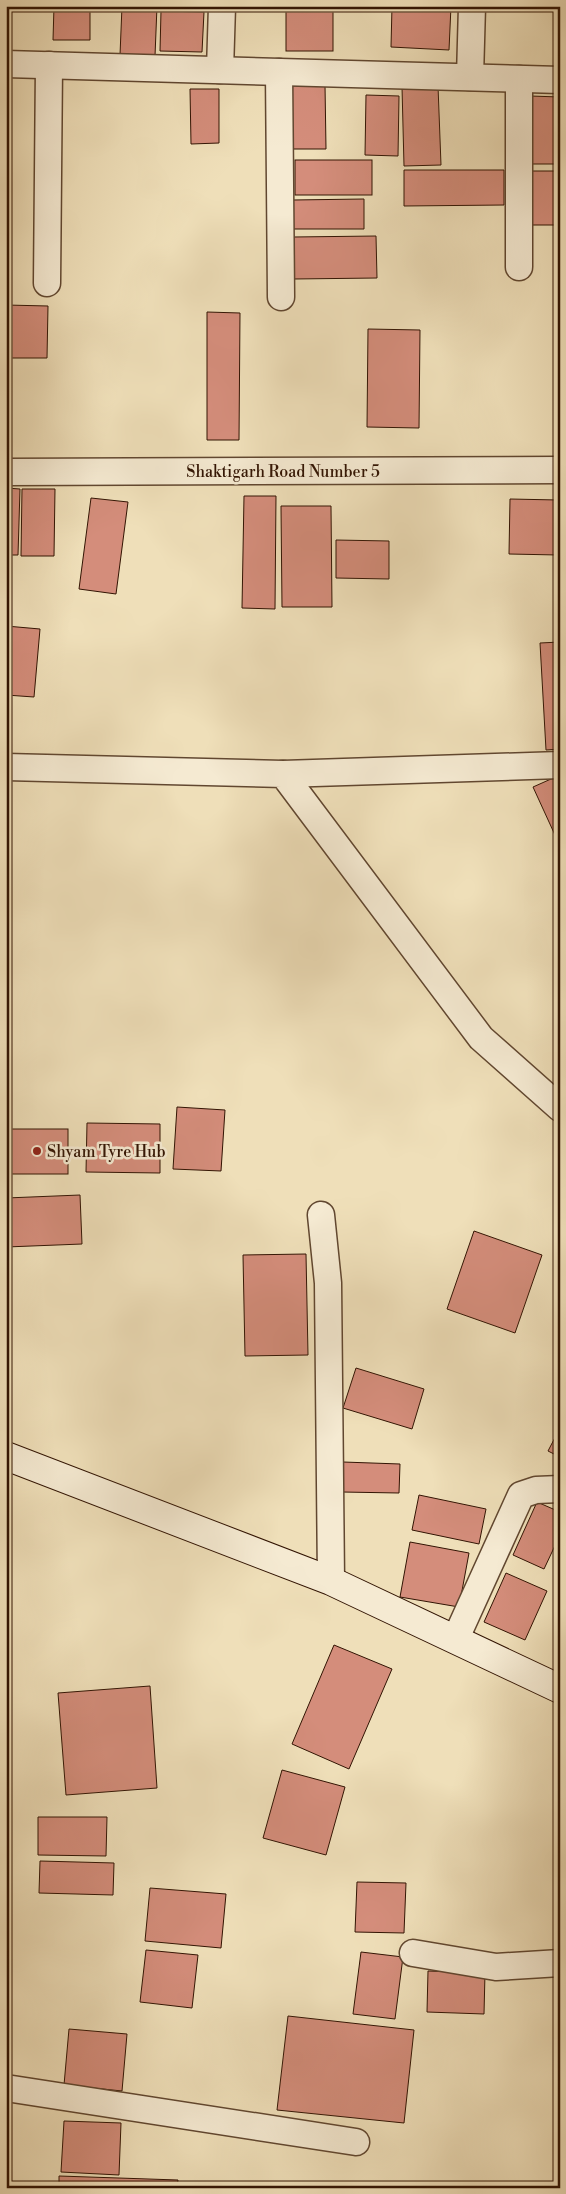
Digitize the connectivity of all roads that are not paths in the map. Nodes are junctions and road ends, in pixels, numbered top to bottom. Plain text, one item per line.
1 (222, 6) edge
2 (472, 6) edge
3 (6, 64) edge
4 (49, 65) junction
5 (220, 70) junction
6 (279, 72) junction
7 (470, 77) junction
8 (520, 79) junction
9 (560, 80) edge
10 (518, 267) dead end
11 (47, 282) dead end
12 (281, 297) dead end
13 (560, 470) edge
14 (6, 472) edge
15 (560, 766) edge
16 (6, 768) edge
17 (283, 774) junction
18 (560, 1108) edge
19 (321, 1214) dead end
20 (6, 1456) edge
21 (560, 1489) edge
22 (331, 1581) junction
23 (456, 1638) junction
24 (560, 1688) edge
25 (413, 1953) dead end
26 (560, 1963) edge
27 (6, 2088) edge
28 (356, 2142) dead end

1 - 5 street
2 - 7 street
3 - 4 street
4 - 5 street
4 - 11 street
5 - 6 street
6 - 7 street
6 - 12 street
7 - 8 street
8 - 9 street
8 - 10 street
13 - 14 street, Shaktigarh Road Number 5
15 - 17 street
16 - 17 street
17 - 18 street
19 - 22 street
20 - 22 street
21 - 23 street
22 - 23 street
23 - 24 street
25 - 26 street
27 - 28 street

